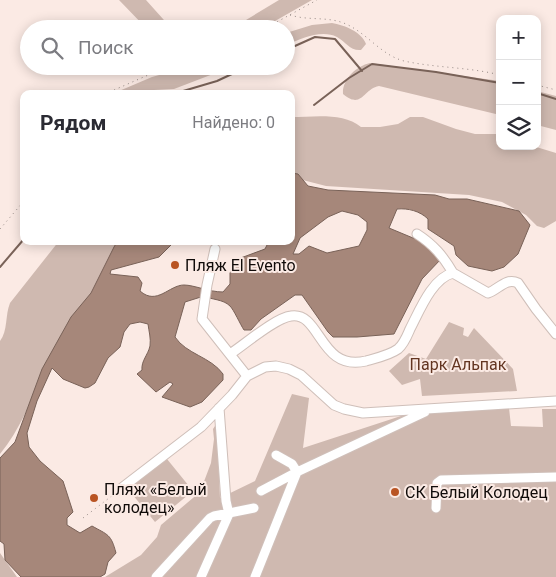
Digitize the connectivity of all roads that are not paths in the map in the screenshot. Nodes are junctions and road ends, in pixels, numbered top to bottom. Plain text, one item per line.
1 (417, 234) dead end
2 (215, 249) dead end
3 (453, 273) junction
4 (556, 334) edge
5 (230, 354) junction
6 (247, 376) junction
7 (556, 401) edge
8 (219, 408) junction
9 (432, 409) junction
10 (276, 455) dead end
11 (297, 472) junction
12 (556, 477) edge
13 (119, 490) road end
14 (261, 491) dead end
15 (254, 508) dead end
16 (436, 508) dead end
17 (229, 514) junction
18 (156, 577) edge
19 (201, 577) edge
20 (255, 577) edge

1 - 3 lane
2 - 5 lane
3 - 4 lane
3 - 5 lane
5 - 6 lane
6 - 8 lane
6 - 9 lane
7 - 9 lane
8 - 13 lane
8 - 17 lane
9 - 11 lane
10 - 11 lane
11 - 14 lane
11 - 20 lane
12 - 16 lane
15 - 17 lane
17 - 18 lane
17 - 19 lane

